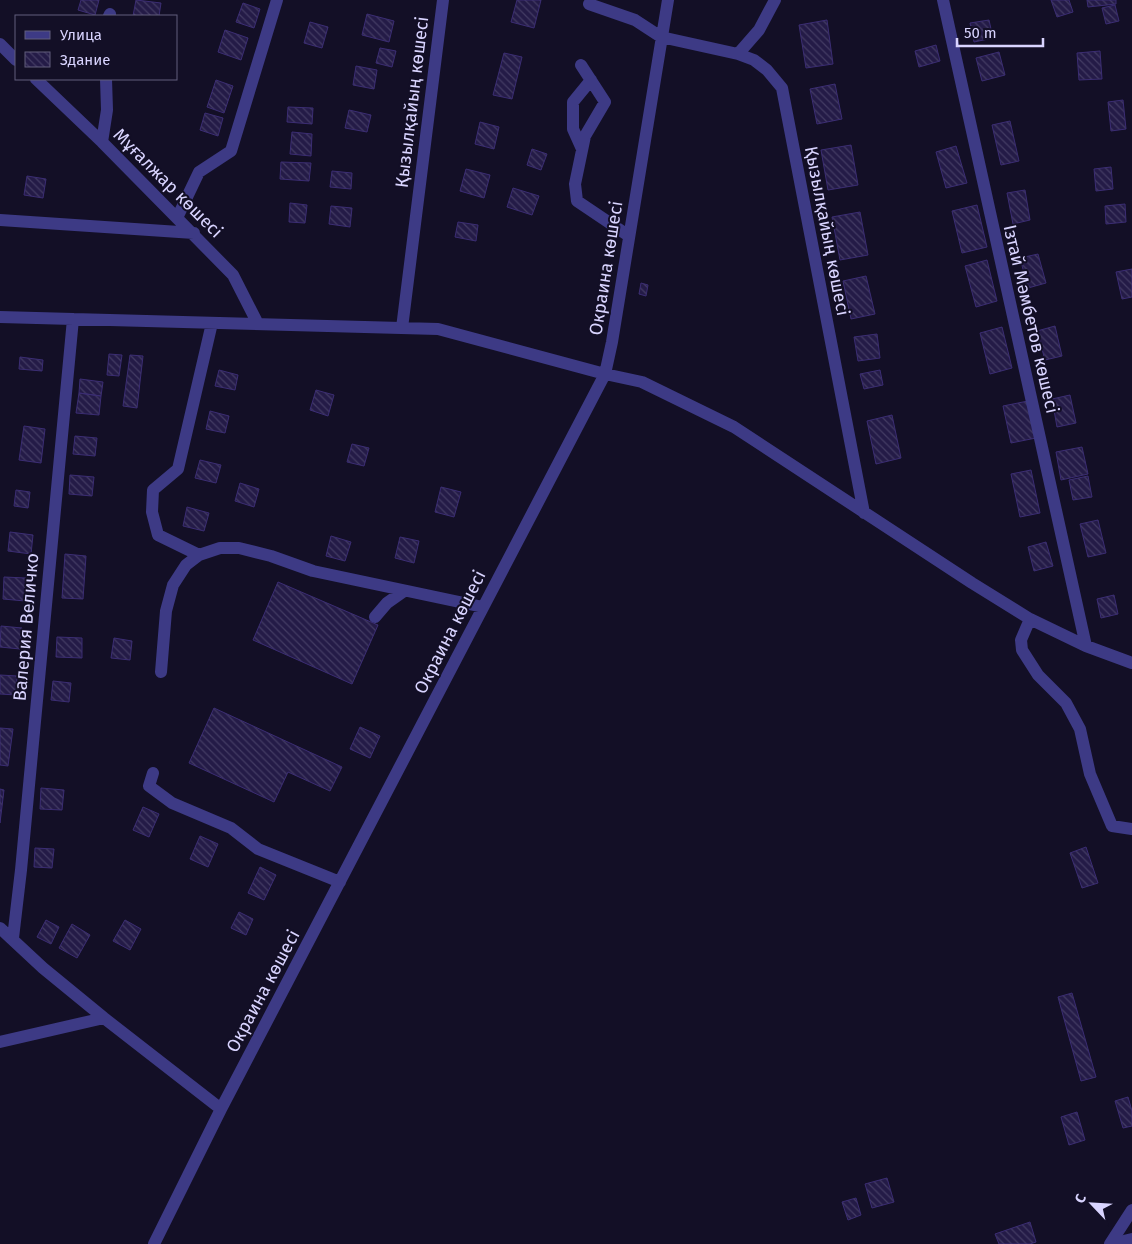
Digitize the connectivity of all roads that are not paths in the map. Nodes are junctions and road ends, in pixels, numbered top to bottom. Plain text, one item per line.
1 (277, 0) edge
2 (443, 0) edge
3 (668, 0) edge
4 (775, 0) edge
5 (943, 0) edge
6 (589, 4) dead end
7 (661, 37) junction
8 (1, 45) edge
9 (738, 54) junction
10 (15, 59) edge
11 (581, 65) dead end
12 (37, 80) edge
13 (106, 80) edge
14 (591, 80) junction
15 (102, 142) junction
16 (582, 149) junction
17 (177, 218) junction
18 (0, 220) edge
19 (194, 233) junction
20 (629, 236) junction
21 (0, 318) edge
22 (73, 319) junction
23 (212, 323) junction
24 (258, 324) junction
25 (402, 328) junction
26 (605, 374) junction
27 (864, 513) junction
28 (199, 555) junction
29 (404, 591) junction
30 (483, 607) junction
31 (374, 616) dead end
32 (1030, 619) junction
33 (1086, 646) junction
34 (1132, 662) edge
35 (161, 672) dead end
36 (153, 772) dead end
37 (1132, 829) edge
38 (340, 882) junction
39 (0, 928) edge
40 (13, 938) junction
41 (104, 1018) junction
42 (0, 1042) edge
43 (222, 1109) junction
44 (1132, 1210) edge
45 (1132, 1239) edge
46 (154, 1244) edge
47 (1111, 1244) edge

1 - 17 street
2 - 25 street, Қызылқайың көшесі
3 - 7 street, Окраина көшесі
4 - 9 street
5 - 33 street, Ізтай Мәмбетов көшесі
6 - 7 street
7 - 9 street, Қызылқайың көшесі
7 - 20 street, Окраина көшесі
8 - 10 street
9 - 27 street, Қызылқайың көшесі
11 - 14 street
12 - 15 street, Мұғалжар көшесі
13 - 15 street
14 - 16 street
14 - 16 street
15 - 17 street, Мұғалжар көшесі
16 - 20 street
17 - 19 street, Мұғалжар көшесі
18 - 19 street
19 - 24 street, Мұғалжар көшесі
20 - 26 street, Окраина көшесі
21 - 22 street
22 - 23 street
22 - 40 street, Валерия Величко
23 - 24 street
23 - 28 street
24 - 25 street
25 - 26 street
26 - 27 street
26 - 30 street, Окраина көшесі
27 - 32 street
28 - 29 street
28 - 35 street
29 - 30 street
29 - 31 street
30 - 38 street, Окраина көшесі
32 - 33 street
32 - 37 street
33 - 34 street
36 - 38 street
38 - 43 street, Окраина көшесі
39 - 40 street
40 - 41 street
41 - 42 street
41 - 43 street
43 - 46 street, Окраина көшесі
44 - 47 street
45 - 47 street

